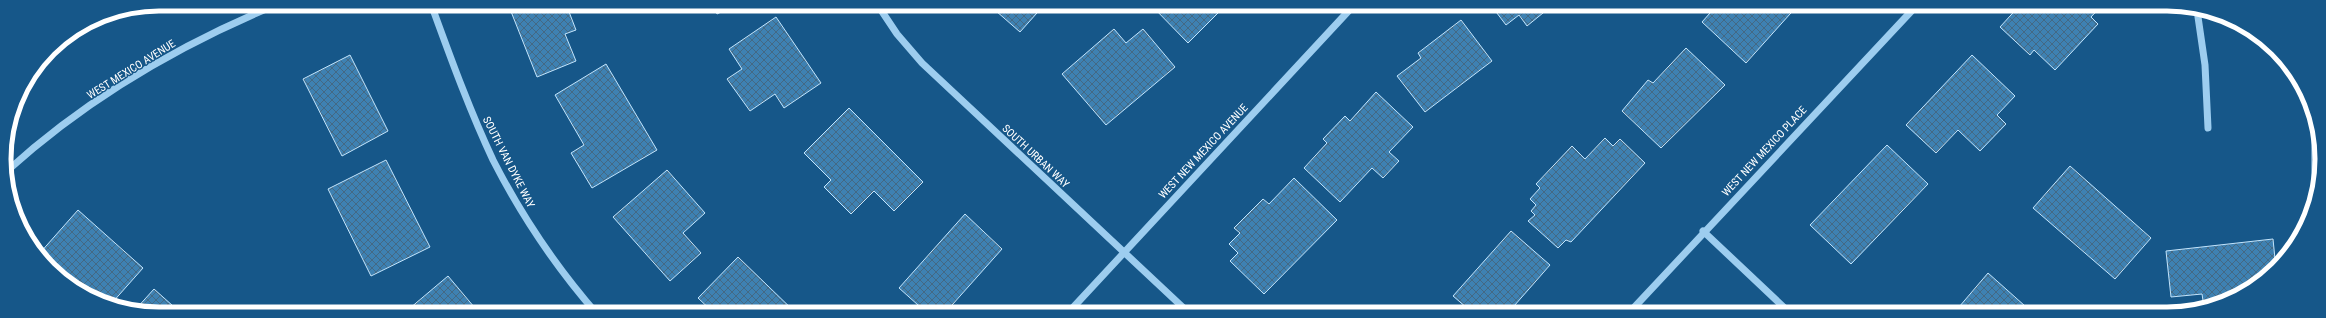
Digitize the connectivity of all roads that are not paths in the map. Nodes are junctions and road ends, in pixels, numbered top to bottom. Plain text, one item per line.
1 (260, 11) edge
2 (434, 11) edge
3 (882, 11) edge
4 (1349, 11) edge
5 (1911, 11) edge
6 (2198, 14) edge
7 (2208, 128) dead end
8 (11, 168) edge
9 (1703, 231) junction
10 (1124, 253) junction
11 (591, 307) edge
12 (1074, 307) edge
13 (1182, 307) edge
14 (1634, 307) edge
15 (1784, 307) edge

1 - 8 street, WEST MEXICO AVENUE
2 - 11 street, SOUTH VAN DYKE WAY
3 - 10 street, SOUTH URBAN WAY
4 - 10 street, WEST NEW MEXICO AVENUE
5 - 9 street, WEST NEW MEXICO PLACE
6 - 7 street
9 - 14 street, WEST NEW MEXICO PLACE
9 - 15 street
10 - 12 street, WEST NEW MEXICO AVENUE
10 - 13 street, SOUTH URBAN WAY

